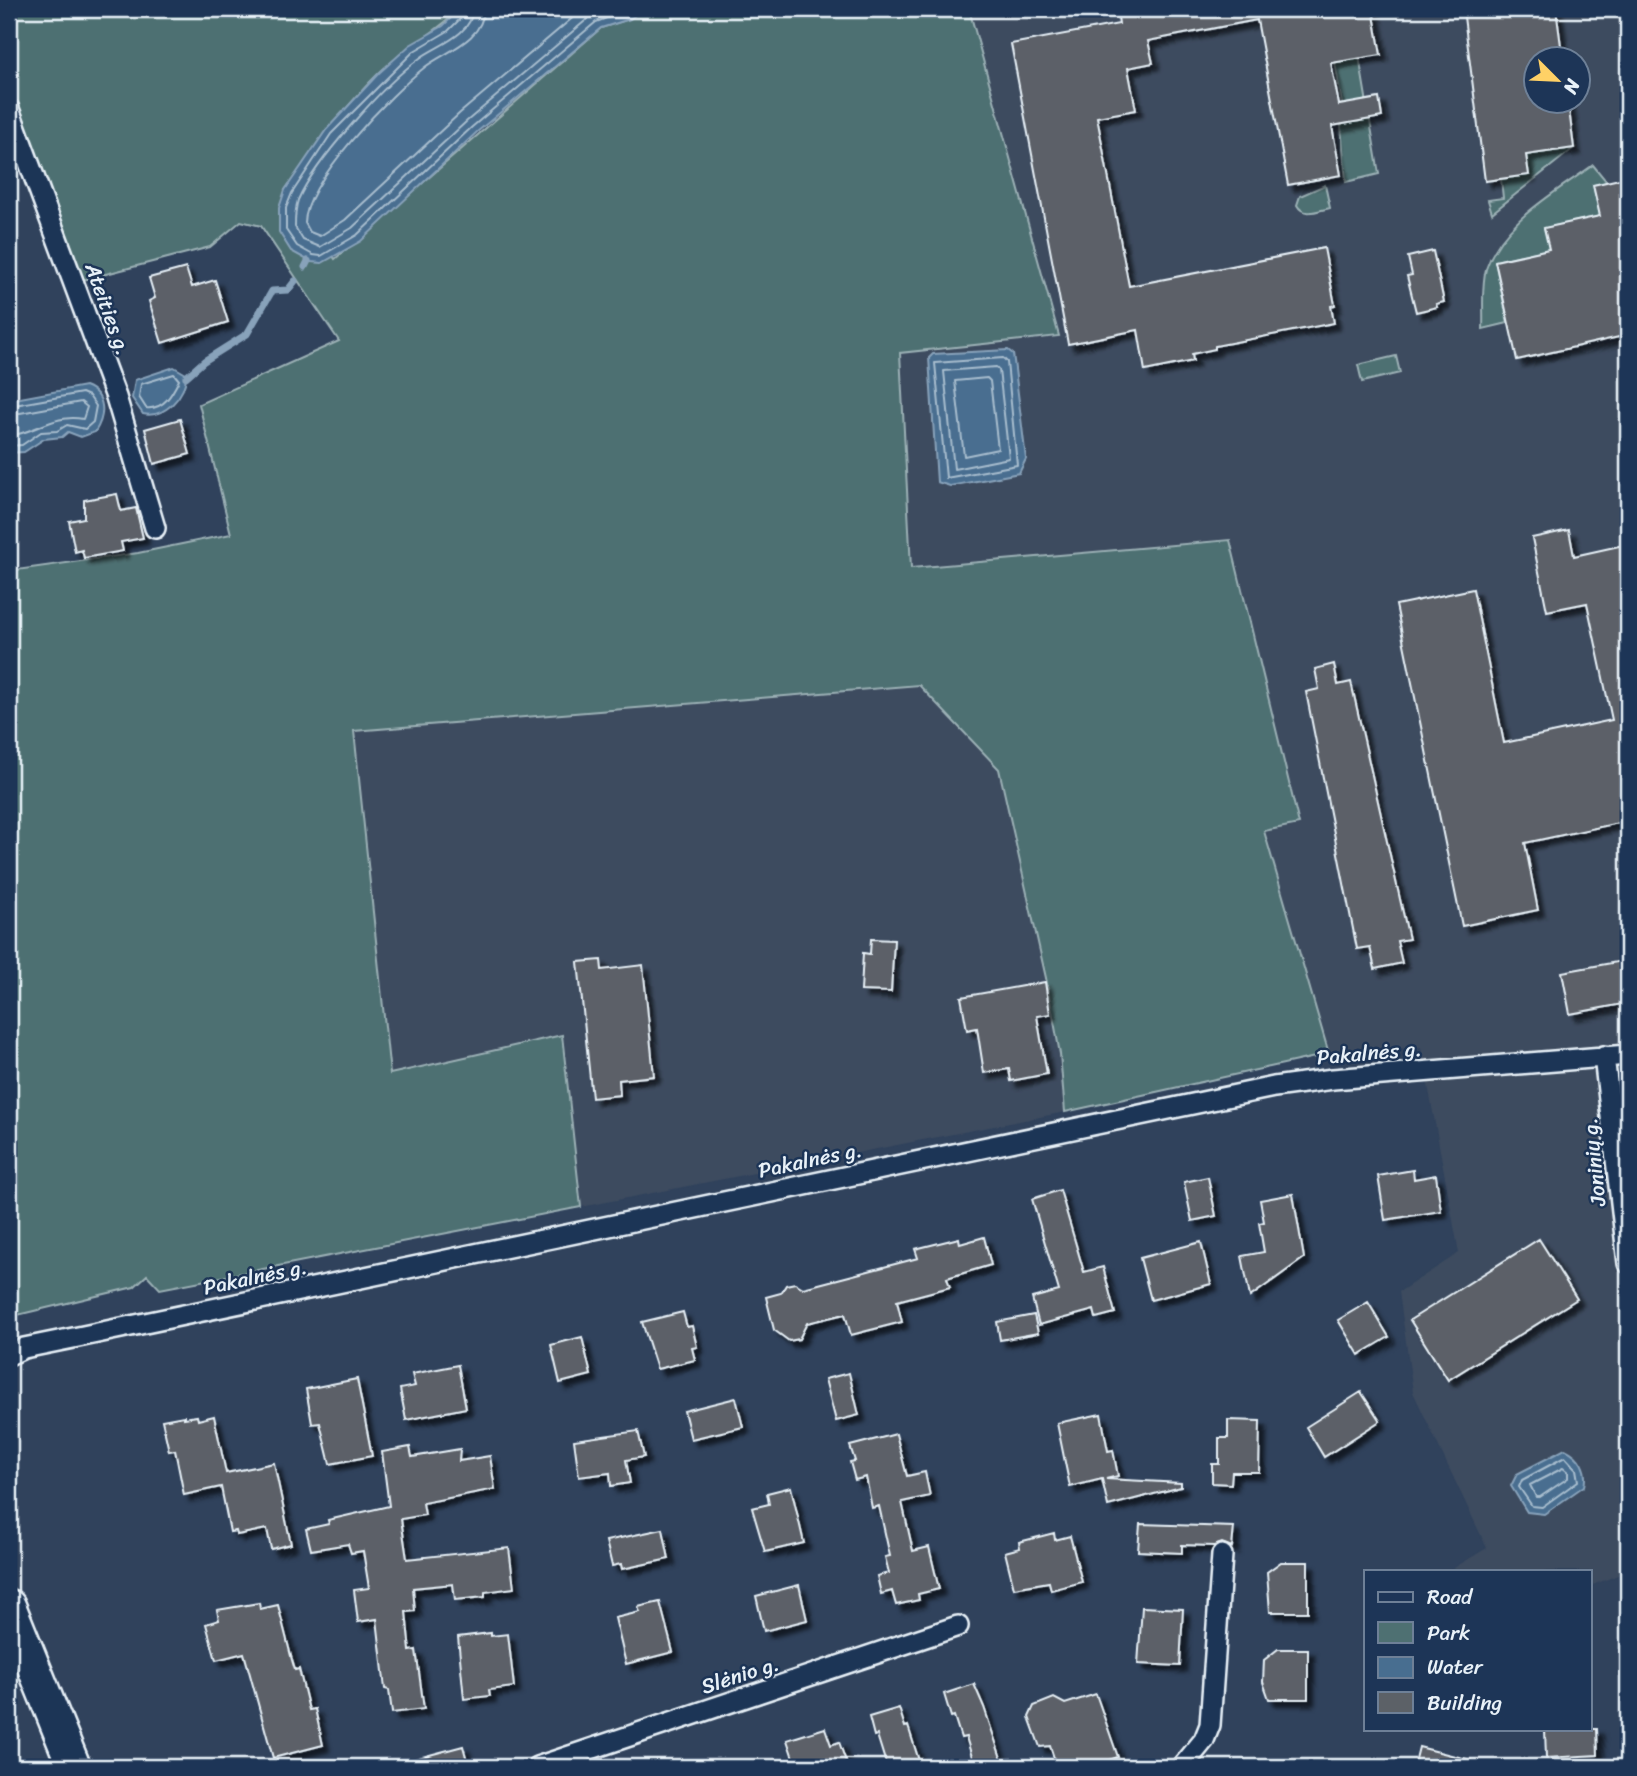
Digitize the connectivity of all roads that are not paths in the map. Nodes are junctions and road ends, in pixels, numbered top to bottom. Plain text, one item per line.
1 (9, 109) edge
2 (155, 528) dead end
3 (1628, 1055) edge
4 (1604, 1056) junction
5 (1628, 1263) edge
6 (14, 1350) edge
7 (1222, 1555) dead end
8 (9, 1606) edge
9 (958, 1626) dead end
10 (74, 1767) edge
11 (537, 1767) edge
12 (1182, 1767) edge

1 - 2 street, Ateities g.
3 - 4 street, Pakalnės g.
4 - 5 street, Joninių g.
4 - 6 street, Pakalnės g.
7 - 12 street
8 - 10 main road
9 - 11 street, Slėnio g.

